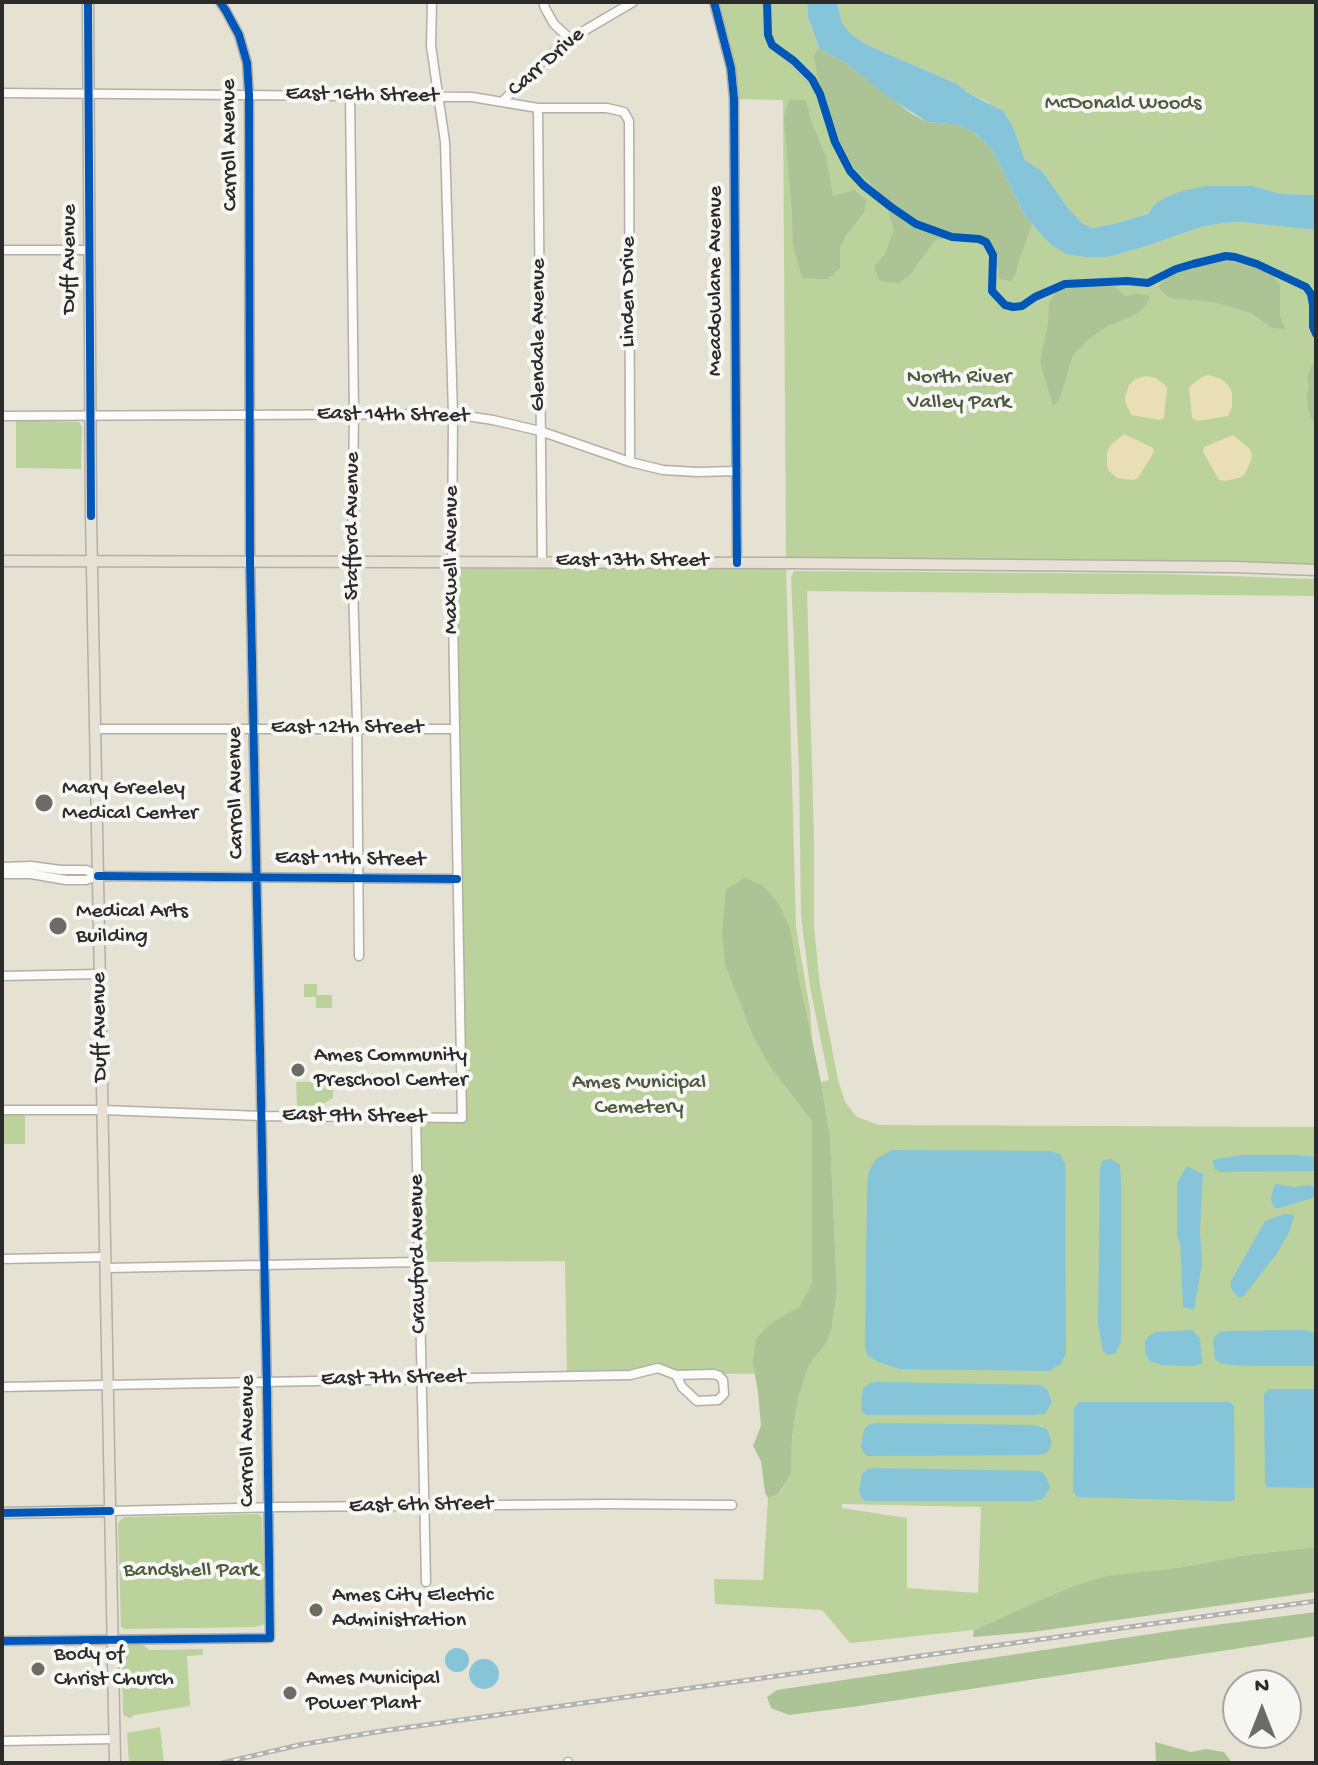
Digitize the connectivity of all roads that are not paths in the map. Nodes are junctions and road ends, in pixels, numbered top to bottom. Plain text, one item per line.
1 (88, 2) edge
2 (220, 2) edge
3 (432, 2) edge
4 (543, 2) edge
5 (633, 2) edge
6 (714, 2) edge
7 (570, 39) junction
8 (2, 93) edge
9 (89, 93) junction
10 (249, 95) junction
11 (350, 96) junction
12 (438, 97) junction
13 (503, 101) junction
14 (538, 108) junction
15 (629, 121) joint
16 (2, 250) edge
17 (89, 250) junction
18 (354, 414) junction
19 (453, 414) junction
20 (90, 415) junction
21 (250, 415) junction
22 (2, 416) edge
23 (540, 431) junction
24 (630, 462) junction
25 (737, 471) junction
26 (92, 560) junction
27 (2, 561) edge
28 (250, 561) junction
29 (352, 561) junction
30 (452, 561) junction
31 (542, 562) junction
32 (737, 563) junction
33 (1316, 570) edge
34 (95, 729) junction
35 (254, 729) junction
36 (357, 729) junction
37 (455, 729) junction
38 (2, 867) edge
39 (2, 874) edge
40 (98, 876) junction
41 (257, 877) junction
42 (358, 878) junction
43 (457, 879) junction
44 (359, 956) dead end
45 (100, 974) junction
46 (2, 976) edge
47 (2, 1110) edge
48 (102, 1110) junction
49 (261, 1116) junction
50 (416, 1118) junction
51 (462, 1118) joint
52 (2, 1259) edge
53 (105, 1262) junction
54 (419, 1262) junction
55 (265, 1265) junction
56 (676, 1375) junction
57 (422, 1379) junction
58 (267, 1382) junction
59 (108, 1385) junction
60 (2, 1387) edge
61 (732, 1505) dead end
62 (424, 1506) junction
63 (267, 1507) junction
64 (110, 1511) junction
65 (2, 1513) edge
66 (426, 1582) dead end
67 (112, 1639) junction
68 (2, 1641) edge
69 (114, 1739) junction
70 (2, 1741) edge
71 (115, 1763) edge

1 - 9 main road, Duff Avenue
2 - 10 street, Carroll Avenue
3 - 12 street, Maxwell Avenue
4 - 7 street
5 - 7 street, Carr Drive
6 - 25 street, Meadowlane Avenue
7 - 13 street, Carr Drive
8 - 9 street, East 16th Street
9 - 10 street, East 16th Street
9 - 17 main road, Duff Avenue
10 - 11 street, East 16th Street
10 - 21 street, Carroll Avenue
11 - 12 street, East 16th Street
11 - 18 street, Stafford Avenue
12 - 13 street, East 16th Street
12 - 19 street, Maxwell Avenue
13 - 14 street, East 16th Street
14 - 15 street, East 16th Street
14 - 23 street, Glendale Avenue
15 - 24 street, Linden Drive
16 - 17 street
17 - 20 main road, Duff Avenue
18 - 19 street, East 14th Street
18 - 21 street, East 14th Street
18 - 29 street, Stafford Avenue
19 - 23 street, East 14th Street
19 - 30 street, Maxwell Avenue
20 - 21 street, East 14th Street
20 - 22 street, East 14th Street
20 - 26 main road, Duff Avenue
21 - 28 street, Carroll Avenue
23 - 24 street, East 14th Street
23 - 31 street, Glendale Avenue
24 - 25 street, East 14th Street
25 - 32 street, Meadowlane Avenue
26 - 27 main road, East 13th Street
26 - 28 main road, East 13th Street
26 - 34 main road, Duff Avenue
28 - 29 main road, East 13th Street
28 - 35 street, Carroll Avenue
29 - 30 main road, East 13th Street
29 - 36 street, Stafford Avenue
30 - 31 main road, East 13th Street
30 - 37 street, Maxwell Avenue
31 - 32 main road, East 13th Street
32 - 33 main road, East 13th Street
34 - 35 street, East 12th Street
34 - 40 main road, Duff Avenue
35 - 36 street, East 12th Street
35 - 41 street, Carroll Avenue
36 - 37 street, East 12th Street
36 - 42 street, Stafford Avenue
37 - 43 street, Maxwell Avenue
38 - 40 street
39 - 40 street
40 - 41 street, East 11th Street
40 - 45 main road, Duff Avenue
41 - 42 street, East 11th Street
41 - 49 street, Carroll Avenue
42 - 43 street, East 11th Street
42 - 44 street, Stafford Avenue
43 - 51 street, Maxwell Avenue
45 - 46 street
45 - 48 main road, Duff Avenue
47 - 48 street, East 9th Street
48 - 49 street, East 9th Street
48 - 53 main road, Duff Avenue
49 - 50 street, East 9th Street
49 - 55 street, Carroll Avenue
50 - 51 street, East 9th Street
50 - 54 street, Crawford Avenue
52 - 53 street
53 - 55 street
53 - 59 main road, Duff Avenue
54 - 55 street
54 - 57 street, Crawford Avenue
55 - 58 street, Carroll Avenue
56 - 56 street, East 7th Street
56 - 57 street, East 7th Street
57 - 58 street, East 7th Street
57 - 62 street, Crawford Avenue
58 - 59 street, East 7th Street
58 - 63 street, Carroll Avenue
59 - 60 street, East 7th Street
59 - 64 main road, Duff Avenue
61 - 62 street, East 6th Street
62 - 63 street, East 6th Street
62 - 66 street, Crawford Avenue
63 - 64 street, East 6th Street
63 - 67 street, Carroll Avenue
64 - 65 main road
64 - 67 main road, Duff Avenue
67 - 68 street
67 - 69 main road, Duff Avenue
69 - 70 street
69 - 71 main road, Duff Avenue

